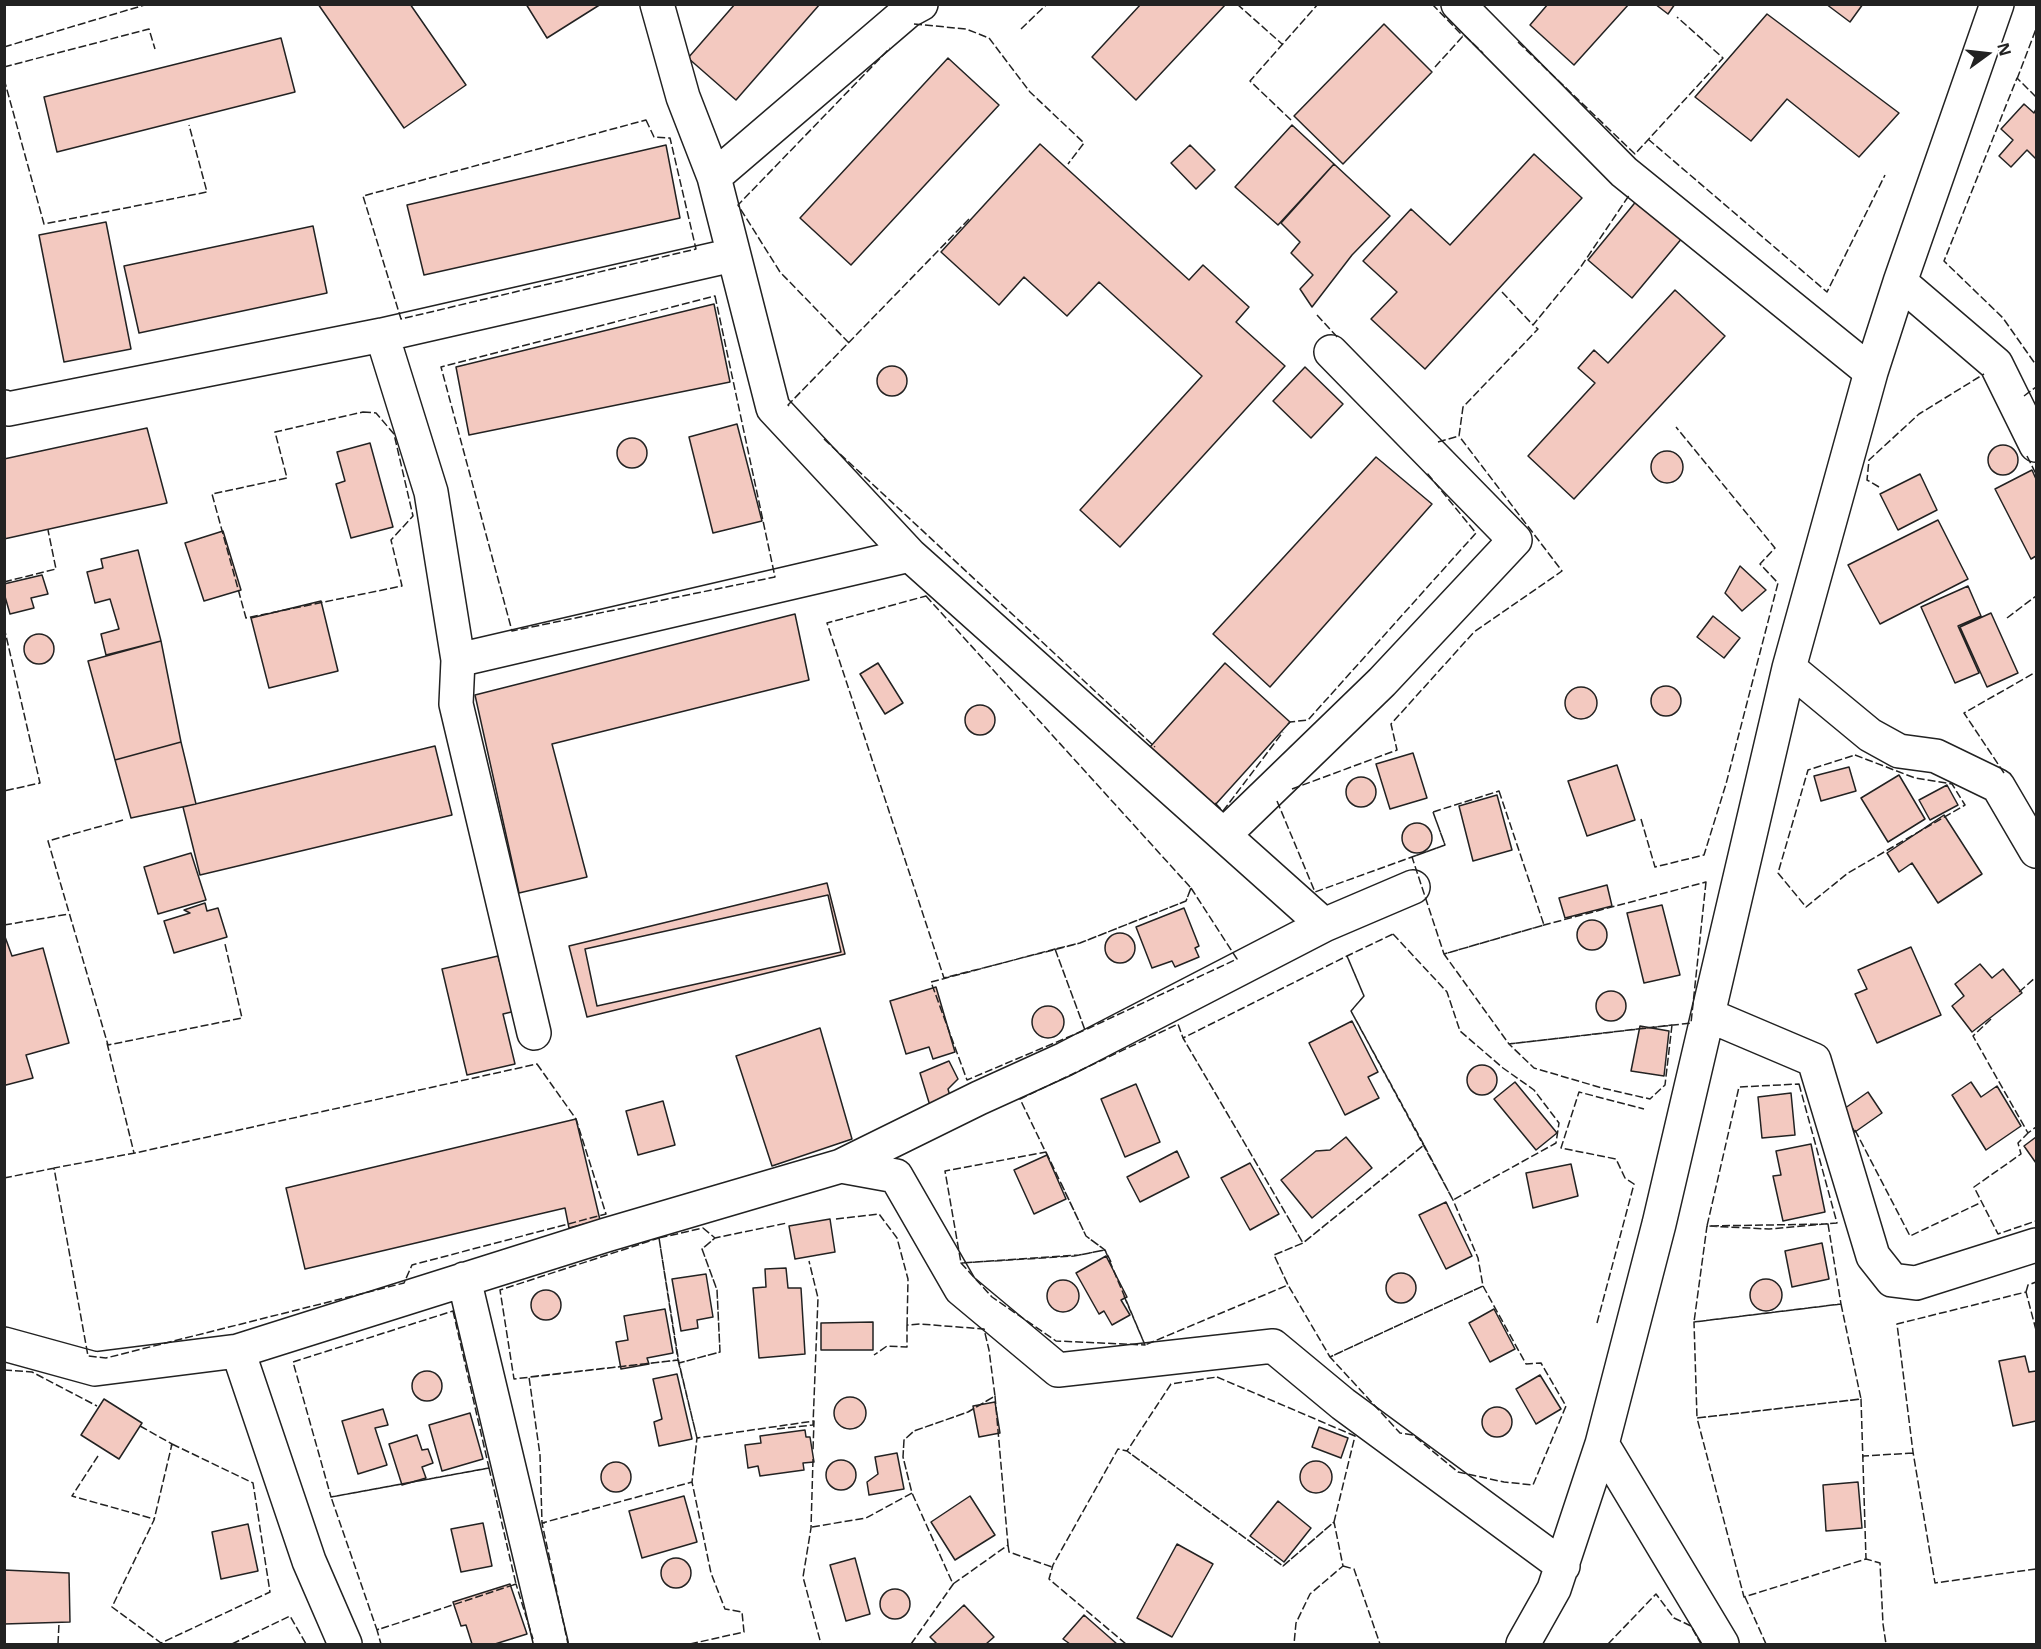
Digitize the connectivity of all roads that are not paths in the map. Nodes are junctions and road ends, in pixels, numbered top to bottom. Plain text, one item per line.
1 (657, 4) edge
2 (921, 4) edge
3 (1458, 4) edge
4 (1997, 4) edge
5 (714, 177) junction
6 (733, 255) junction
7 (1900, 282) junction
8 (382, 335) junction
9 (1331, 352) dead end
10 (1871, 372) junction
11 (4, 407) edge
12 (2037, 445) edge
13 (910, 555) junction
14 (458, 660) junction
15 (1789, 668) junction
16 (1224, 835) junction
17 (2037, 851) edge
18 (1413, 887) dead end
19 (1324, 925) junction
20 (1708, 1015) junction
21 (534, 1033) dead end
22 (841, 1166) junction
23 (2037, 1245) edge
24 (464, 1279) junction
25 (4, 1344) edge
26 (238, 1351) junction
27 (1602, 1444) junction
28 (1563, 1566) junction
29 (345, 1644) edge
30 (551, 1644) edge
31 (1522, 1644) edge
32 (1722, 1644) edge

1 - 5 street
2 - 5 street
3 - 10 street
4 - 7 street
5 - 6 street
6 - 8 street
6 - 13 street
7 - 10 street
7 - 12 street
8 - 11 street
8 - 14 street
9 - 16 street
10 - 15 street
13 - 14 street
13 - 16 street
14 - 21 street
15 - 17 street
15 - 20 street
16 - 19 street
18 - 19 street
19 - 22 street
20 - 23 street
20 - 27 street
22 - 24 street
22 - 28 street
24 - 26 street
24 - 30 street
25 - 26 street
26 - 29 street
27 - 28 street
27 - 32 street
28 - 31 street

